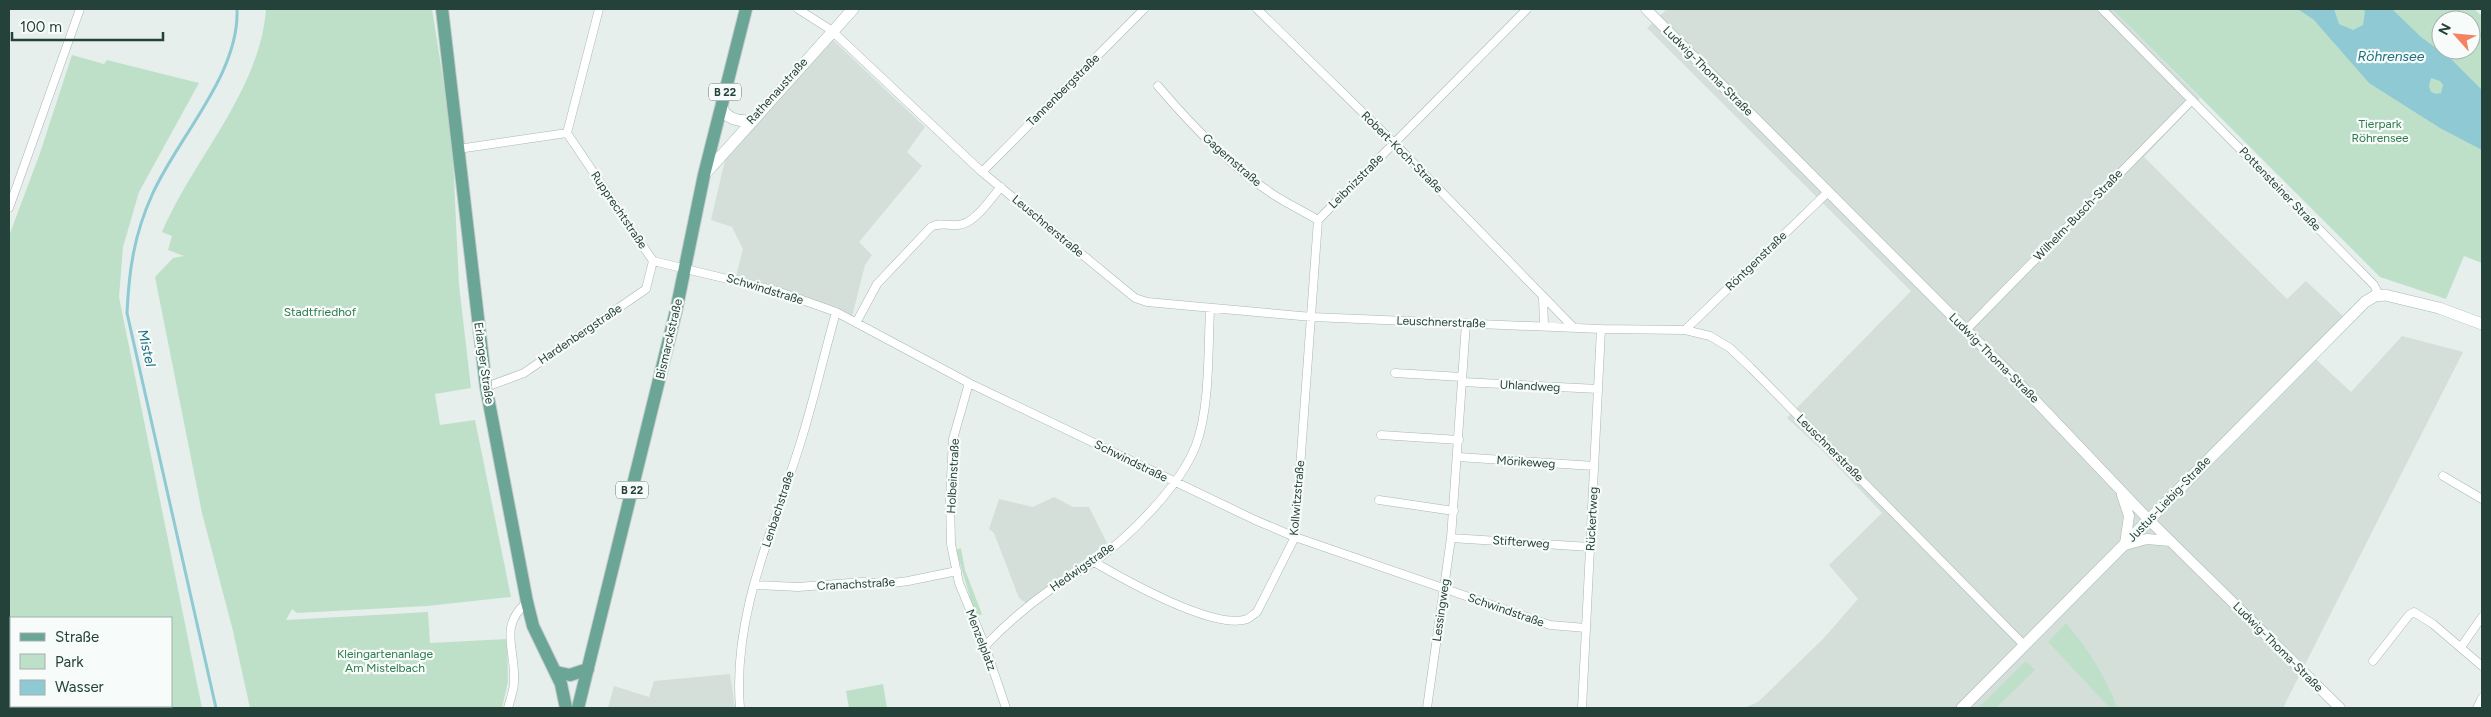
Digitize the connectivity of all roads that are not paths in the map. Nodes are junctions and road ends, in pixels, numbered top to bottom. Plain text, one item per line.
1 (80, 9) edge
2 (442, 9) edge
3 (598, 9) edge
4 (746, 9) edge
5 (798, 9) edge
6 (853, 9) edge
7 (1144, 9) edge
8 (1257, 9) edge
9 (1526, 9) edge
10 (1646, 9) edge
11 (2102, 9) edge
12 (831, 30) junction
13 (1158, 86) dead end
14 (2192, 100) junction
15 (721, 106) junction
16 (750, 121) junction
17 (567, 133) junction
18 (1394, 143) junction
19 (458, 148) junction
20 (982, 172) junction
21 (704, 175) junction
22 (1001, 187) junction
23 (1828, 192) junction
24 (9, 208) edge
25 (1318, 220) junction
26 (653, 260) junction
27 (685, 267) junction
28 (2380, 295) junction
29 (1543, 298) junction
30 (1210, 309) junction
31 (836, 312) junction
32 (1312, 317) junction
33 (856, 323) junction
34 (1466, 323) junction
35 (2482, 324) edge
36 (1544, 326) junction
37 (1573, 327) junction
38 (1601, 329) junction
39 (1685, 330) junction
40 (1966, 330) junction
41 (1395, 373) dead end
42 (1462, 380) junction
43 (969, 383) junction
44 (486, 388) junction
45 (1598, 389) junction
46 (1381, 435) dead end
47 (1459, 440) junction
48 (1458, 457) junction
49 (1594, 466) junction
50 (2443, 476) dead end
51 (1175, 482) junction
52 (2118, 488) junction
53 (2482, 499) edge
54 (1379, 500) dead end
55 (1454, 511) junction
56 (2148, 519) junction
57 (1295, 537) junction
58 (1451, 538) junction
59 (2170, 541) junction
60 (2125, 545) junction
61 (1590, 547) junction
62 (1094, 562) junction
63 (957, 571) junction
64 (754, 585) junction
65 (1444, 589) junction
66 (527, 602) junction
67 (2482, 617) edge
68 (1586, 628) junction
69 (984, 646) junction
70 (2025, 646) junction
71 (2461, 647) junction
72 (2373, 661) dead end
73 (2482, 666) edge
74 (588, 669) junction
75 (556, 672) junction
76 (2482, 698) edge
77 (508, 708) edge
78 (566, 708) edge
79 (578, 708) edge
80 (740, 708) edge
81 (1006, 708) edge
82 (1427, 708) edge
83 (1582, 708) edge
84 (1962, 708) edge
85 (2340, 708) edge
86 (2478, 708) edge

1 - 24 street
2 - 19 main road, Erlanger Straße
3 - 17 street
4 - 15 main road, Bismarckstraße / B 22
5 - 12 street, Leuschnerstraße
6 - 12 main road, Rathenaustraße
7 - 20 street, Tannenbergstraße
8 - 18 street, Robert-Koch-Straße
9 - 18 street, Leibnizstraße
10 - 23 street, Ludwig-Thoma-Straße
11 - 14 street, Pottensteiner Straße
12 - 16 main road, Rathenaustraße
12 - 20 street, Leuschnerstraße
13 - 25 street, Gagernstraße
14 - 28 street, Pottensteiner Straße
14 - 40 street, Wilhelm-Busch-Straße
15 - 16 main road
15 - 21 main road, Bismarckstraße / B 22
16 - 21 main road, Rathenaustraße
17 - 19 street
17 - 26 street, Rupprechtstraße
18 - 25 street, Leibnizstraße
18 - 29 street, Robert-Koch-Straße
19 - 44 main road, Erlanger Straße
20 - 22 street, Leuschnerstraße
21 - 27 main road, Bismarckstraße / B 22
22 - 30 street, Leuschnerstraße
22 - 33 street
23 - 39 street, Röntgenstraße
23 - 40 street, Ludwig-Thoma-Straße
25 - 32 street, Leibnizstraße
26 - 27 street, Rupprechtstraße
26 - 44 street, Hardenbergstraße
27 - 31 street, Schwindstraße
27 - 74 main road, Bismarckstraße / B 22
28 - 35 main road
28 - 56 main road, Justus-Liebig-Straße
29 - 36 street
29 - 37 street, Robert-Koch-Straße
30 - 32 street, Leuschnerstraße
30 - 51 street, Hedwigstraße
31 - 33 street, Schwindstraße
31 - 64 street, Lenbachstraße
32 - 34 street, Leuschnerstraße
32 - 57 street, Kollwitzstraße
33 - 43 street, Schwindstraße
34 - 36 street, Leuschnerstraße
34 - 42 street, Lessingweg
36 - 37 street, Leuschnerstraße
37 - 38 street, Leuschnerstraße
38 - 39 street, Leuschnerstraße
38 - 45 street, Rückertweg
39 - 70 street, Leuschnerstraße
40 - 52 street, Ludwig-Thoma-Straße
41 - 42 street
42 - 45 street, Uhlandweg
42 - 47 street, Lessingweg
43 - 51 street, Schwindstraße
43 - 63 street, Holbeinstraße
44 - 66 main road, Erlanger Straße
45 - 49 street, Rückertweg
46 - 47 street
47 - 48 street, Lessingweg
48 - 49 street, Mörikeweg
48 - 55 street, Lessingweg
49 - 61 street, Rückertweg
50 - 53 street
51 - 57 street, Schwindstraße
51 - 62 street, Hedwigstraße
52 - 56 street, Ludwig-Thoma-Straße
52 - 60 street
54 - 55 street
55 - 58 street, Lessingweg
56 - 59 street, Ludwig-Thoma-Straße
56 - 60 main road, Justus-Liebig-Straße
57 - 62 street, Kollwitzstraße
57 - 65 street, Schwindstraße
58 - 61 street, Stifterweg
58 - 65 street, Lessingweg
59 - 60 street
59 - 85 street, Ludwig-Thoma-Straße
60 - 70 main road, Justus-Liebig-Straße
61 - 68 street, Rückertweg
62 - 69 street, Hedwigstraße
63 - 64 street, Cranachstraße
63 - 69 street, Menzelplatz
64 - 80 street, Lenbachstraße
65 - 68 street, Schwindstraße
65 - 82 street, Lessingweg
66 - 75 main road, Erlanger Straße
66 - 77 street
67 - 71 street
68 - 83 street, Rückertweg
69 - 81 street, Menzelplatz
70 - 84 main road, Justus-Liebig-Straße
71 - 72 street
71 - 73 street
74 - 75 main road
74 - 79 main road, B 22
75 - 78 main road, Erlanger Straße
76 - 86 street

